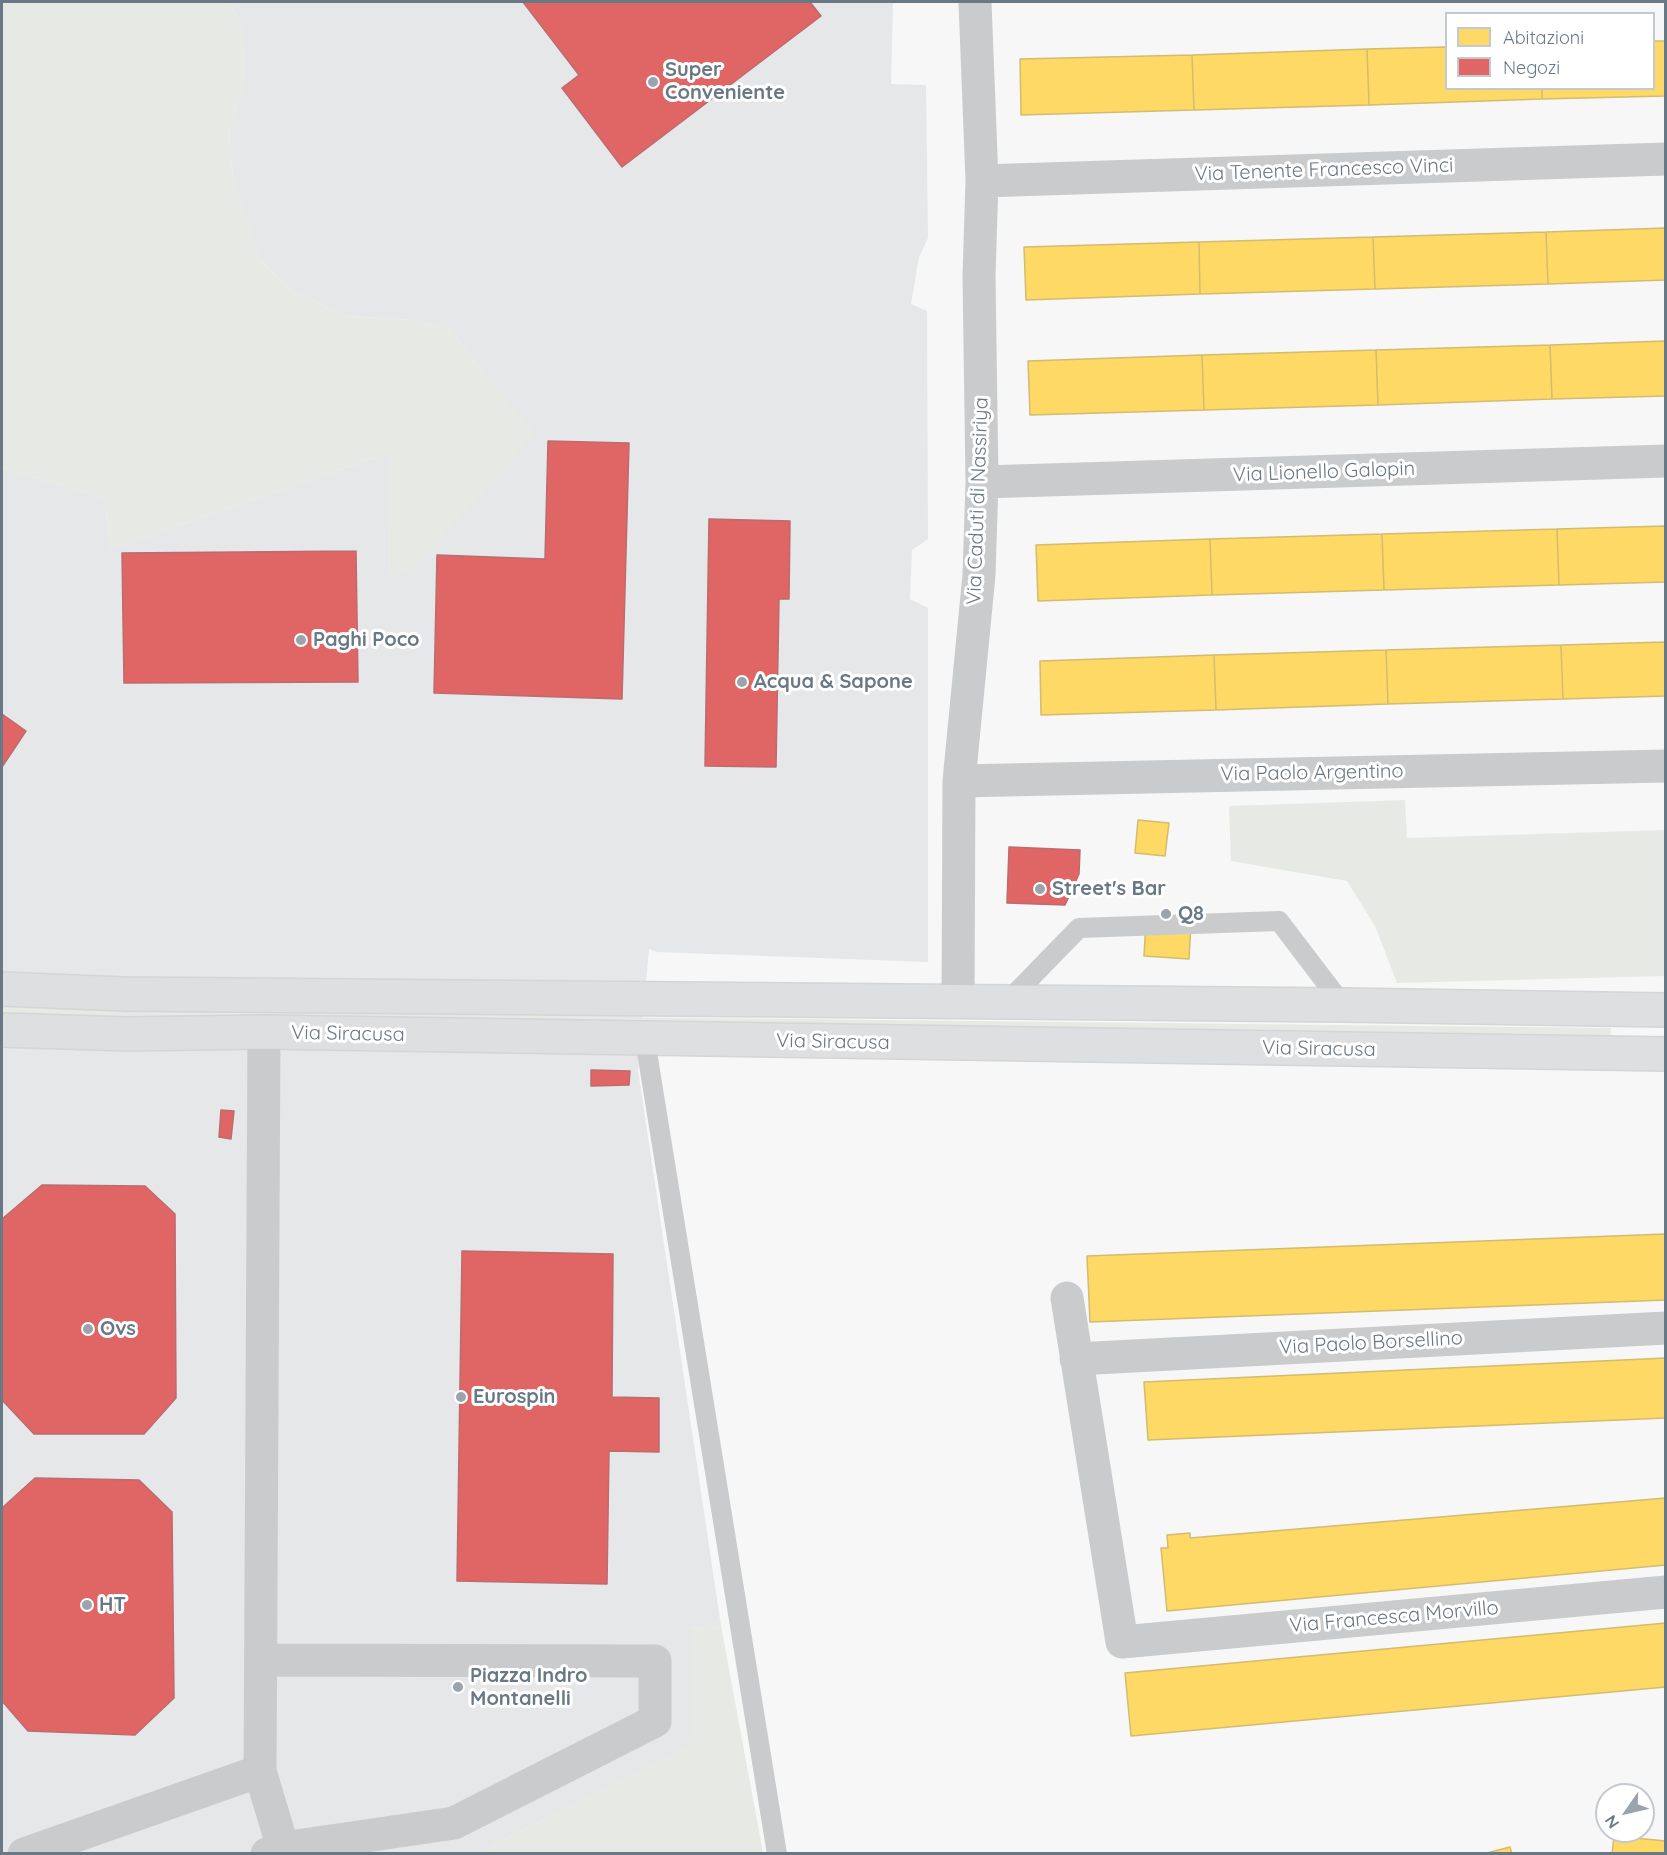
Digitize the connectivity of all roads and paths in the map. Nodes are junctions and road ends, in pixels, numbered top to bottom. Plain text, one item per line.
1 (975, 2) edge
2 (1665, 159) edge
3 (982, 181) junction
4 (1665, 461) edge
5 (982, 482) junction
6 (1665, 766) edge
7 (959, 781) junction
8 (2, 989) edge
9 (958, 1001) junction
10 (1006, 1003) junction
11 (1343, 1005) junction
12 (1665, 1010) edge
13 (2, 1030) edge
14 (264, 1032) junction
15 (645, 1040) junction
16 (1665, 1054) edge
17 (1068, 1298) dead end
18 (1665, 1328) edge
19 (1076, 1359) junction
20 (1665, 1592) edge
21 (262, 1660) junction
22 (260, 1770) junction
23 (275, 1851) edge
24 (24, 1854) edge
25 (777, 1854) edge

1 - 3 street, Via Caduti di Nassiriya
2 - 3 street, Via Tenente Francesco Vinci
3 - 5 street, Via Caduti di Nassiriya
4 - 5 street, Via Lionello Galopin
5 - 7 street, Via Caduti di Nassiriya
6 - 7 street, Via Paolo Argentino
7 - 9 street, Via Caduti di Nassiriya
8 - 9 main road, Via Siracusa
9 - 10 main road, Via Siracusa
10 - 11 main road, Via Siracusa
10 - 11 lane
11 - 12 main road, Via Siracusa
13 - 14 main road, Via Siracusa
14 - 15 main road, Via Siracusa
14 - 21 street
15 - 16 main road, Via Siracusa
15 - 25 lane
17 - 19 street
18 - 19 street, Via Paolo Borsellino
19 - 20 street, Via Francesca Morvillo
21 - 22 street
21 - 23 street
22 - 23 street
22 - 24 street

